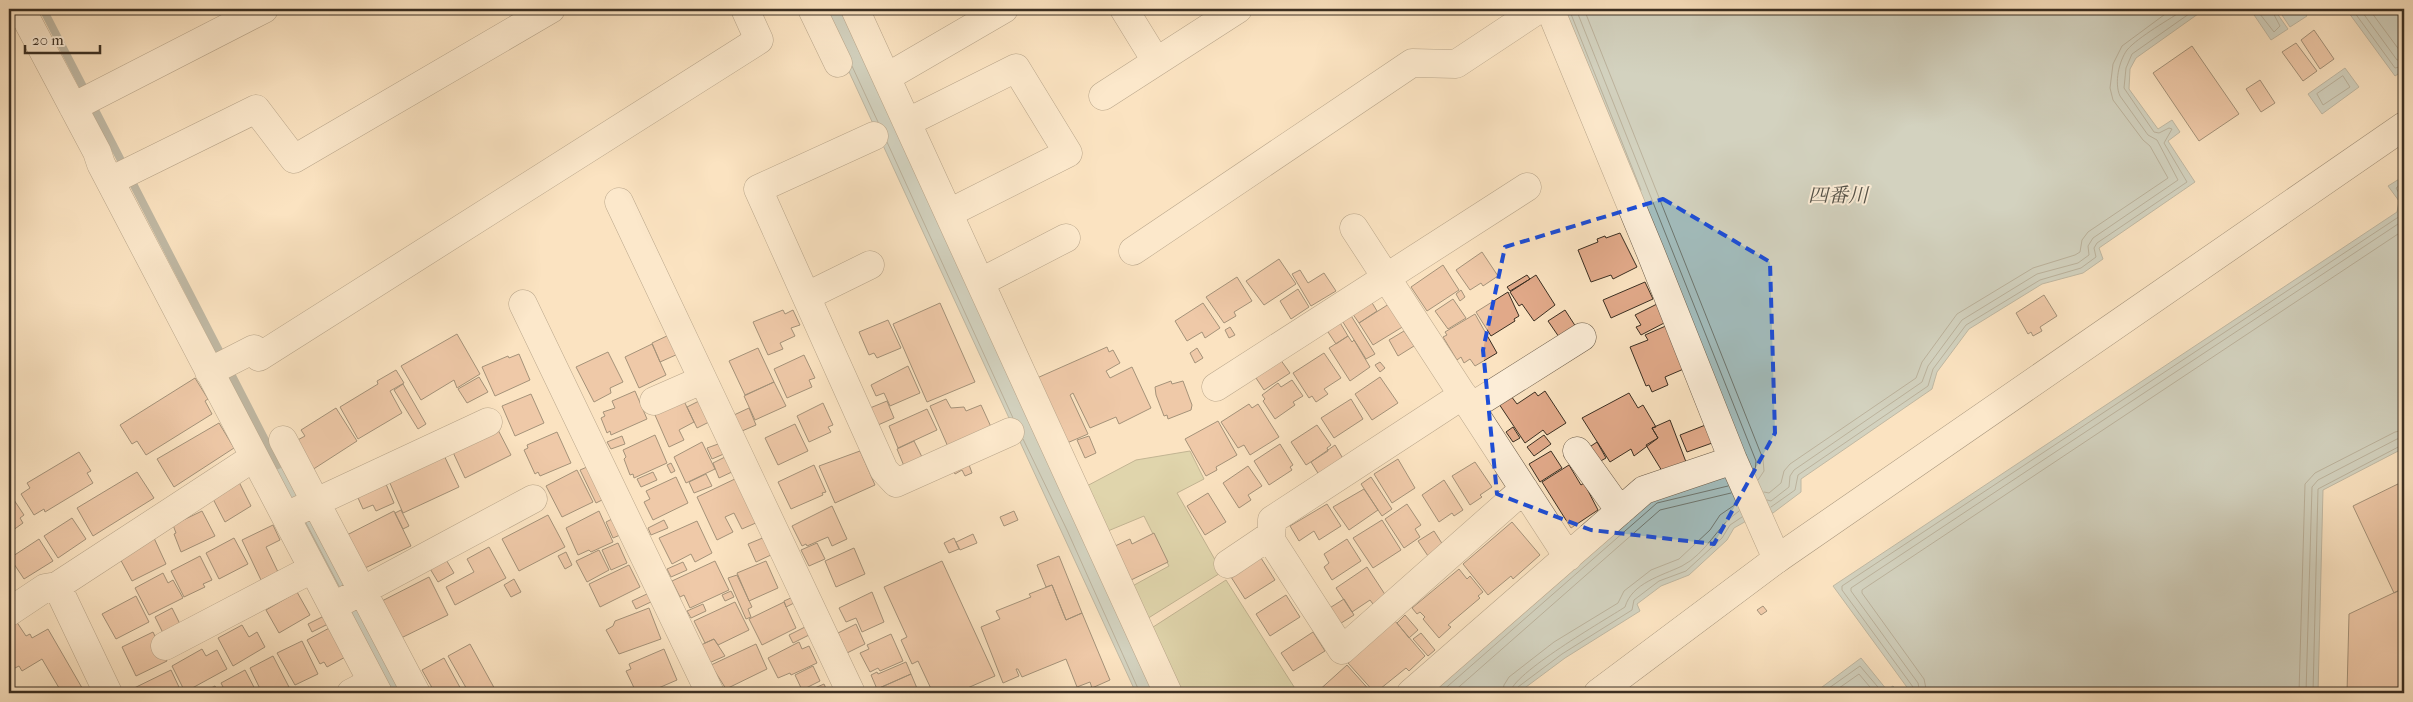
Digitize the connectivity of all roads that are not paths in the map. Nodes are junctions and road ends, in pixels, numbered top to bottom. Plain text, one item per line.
1 (21, 9) edge
2 (264, 9) edge
3 (551, 9) edge
4 (745, 9) edge
5 (812, 9) edge
6 (855, 9) edge
7 (1004, 9) edge
8 (1124, 9) edge
9 (1238, 9) edge
10 (1539, 9) edge
11 (1550, 9) edge
12 (1156, 61) junction
13 (838, 63) dead end
14 (887, 77) junction
15 (1103, 96) dead end
16 (84, 101) junction
17 (908, 122) junction
18 (2404, 126) edge
19 (874, 136) dead end
20 (123, 175) junction
21 (1527, 187) dead end
22 (619, 202) dead end
23 (950, 213) junction
24 (1354, 228) dead end
25 (1066, 238) dead end
26 (1133, 251) dead end
27 (870, 265) dead end
28 (1387, 277) junction
29 (981, 282) junction
30 (807, 296) junction
31 (524, 304) dead end
32 (1582, 337) dead end
33 (220, 366) junction
34 (702, 380) junction
35 (1216, 387) dead end
36 (654, 401) dead end
37 (1467, 401) junction
38 (488, 422) dead end
39 (1010, 432) dead end
40 (283, 440) dead end
41 (1577, 451) dead end
42 (253, 458) junction
43 (1734, 464) junction
44 (1524, 489) junction
45 (533, 499) dead end
46 (300, 509) junction
47 (1620, 511) junction
48 (1271, 536) junction
49 (1568, 557) junction
50 (1777, 558) junction
51 (1228, 564) dead end
52 (312, 569) junction
53 (57, 586) junction
54 (348, 599) junction
55 (9, 612) edge
56 (165, 646) dead end
57 (367, 689) edge
58 (108, 693) edge
59 (416, 693) edge
60 (710, 693) edge
61 (851, 693) edge
62 (1168, 693) edge
63 (1412, 693) edge
64 (1598, 693) edge

1 - 16 street
2 - 16 street
3 - 20 street
4 - 33 street
5 - 13 street
6 - 14 street
7 - 14 street
8 - 12 street
9 - 12 street
10 - 26 street
11 - 43 street
12 - 15 street
14 - 17 street
16 - 20 street
17 - 23 street
17 - 23 street
18 - 50 street
19 - 30 street
20 - 33 street
21 - 28 street
22 - 34 street
23 - 29 street
24 - 28 street
25 - 29 street
27 - 30 street
28 - 35 street
28 - 37 street
29 - 62 street
30 - 39 street
31 - 60 street
32 - 37 street
33 - 42 street
34 - 36 street
34 - 61 street
37 - 44 street
37 - 48 street
38 - 46 street
40 - 46 street
41 - 47 street
42 - 46 street
42 - 53 street
43 - 47 street
43 - 50 street
44 - 48 street
44 - 49 street
45 - 54 street
46 - 52 street
46 - 54 street
47 - 49 street
48 - 51 street
49 - 63 street
50 - 64 street
52 - 54 street
52 - 56 street
53 - 55 street
53 - 58 street
54 - 57 street
54 - 59 street

